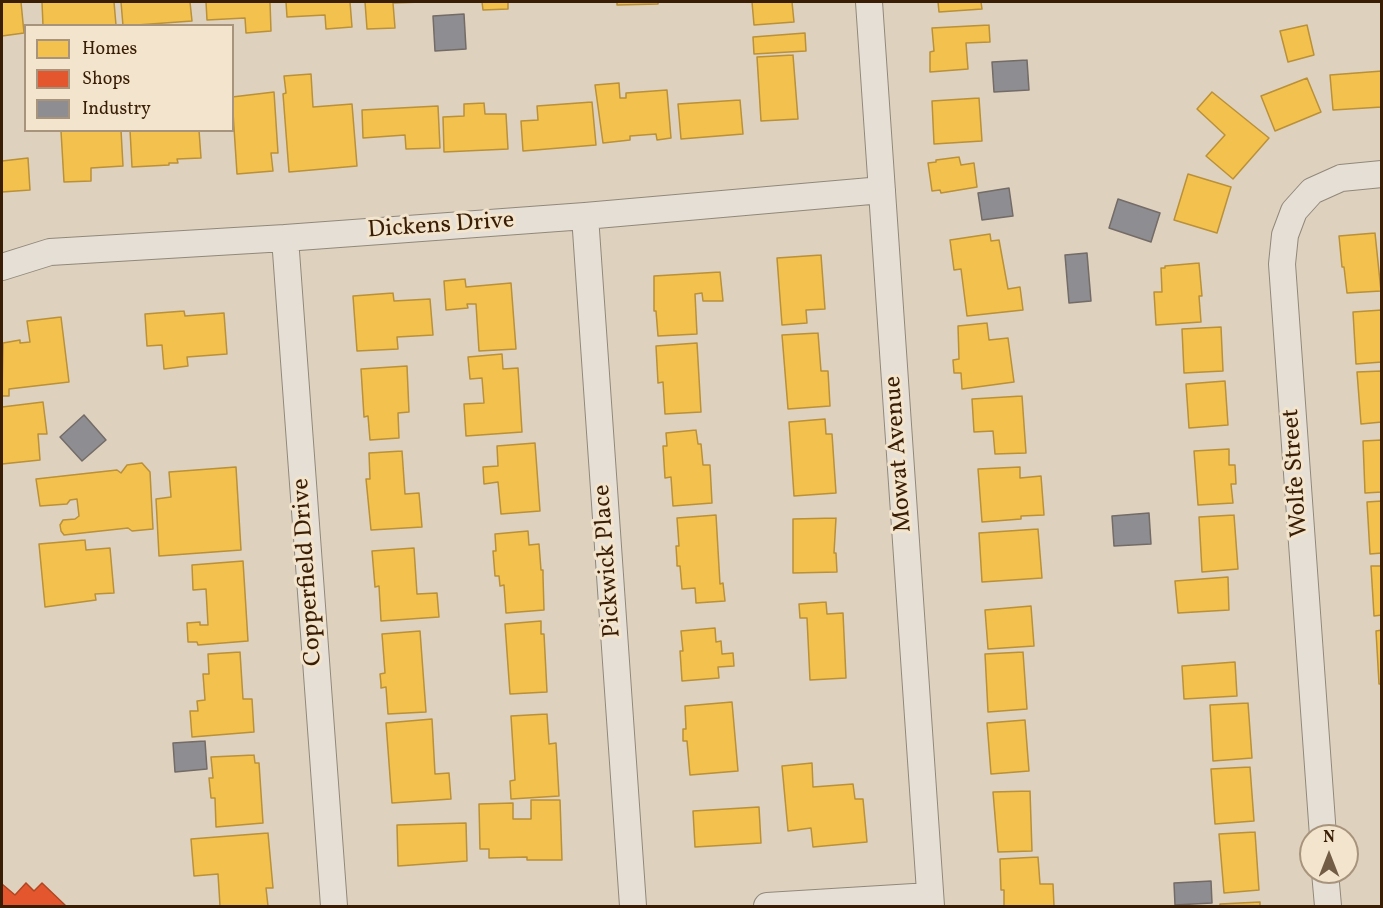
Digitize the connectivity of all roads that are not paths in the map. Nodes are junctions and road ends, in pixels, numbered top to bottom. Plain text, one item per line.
1 (869, 2) edge
2 (1382, 174) edge
3 (882, 190) junction
4 (585, 216) junction
5 (285, 238) junction
6 (2, 267) edge
7 (1322, 824) edge
8 (1326, 884) edge
9 (930, 901) edge
10 (333, 906) edge
11 (633, 906) edge
12 (767, 906) edge
13 (1328, 906) edge

1 - 3 street, Mowat Avenue
2 - 7 street, Wolfe Street
3 - 4 street, Dickens Drive
3 - 9 street, Mowat Avenue
4 - 5 street, Dickens Drive
4 - 11 street, Pickwick Place
5 - 6 street, Dickens Drive
5 - 10 street, Copperfield Drive
8 - 13 street
9 - 12 street

